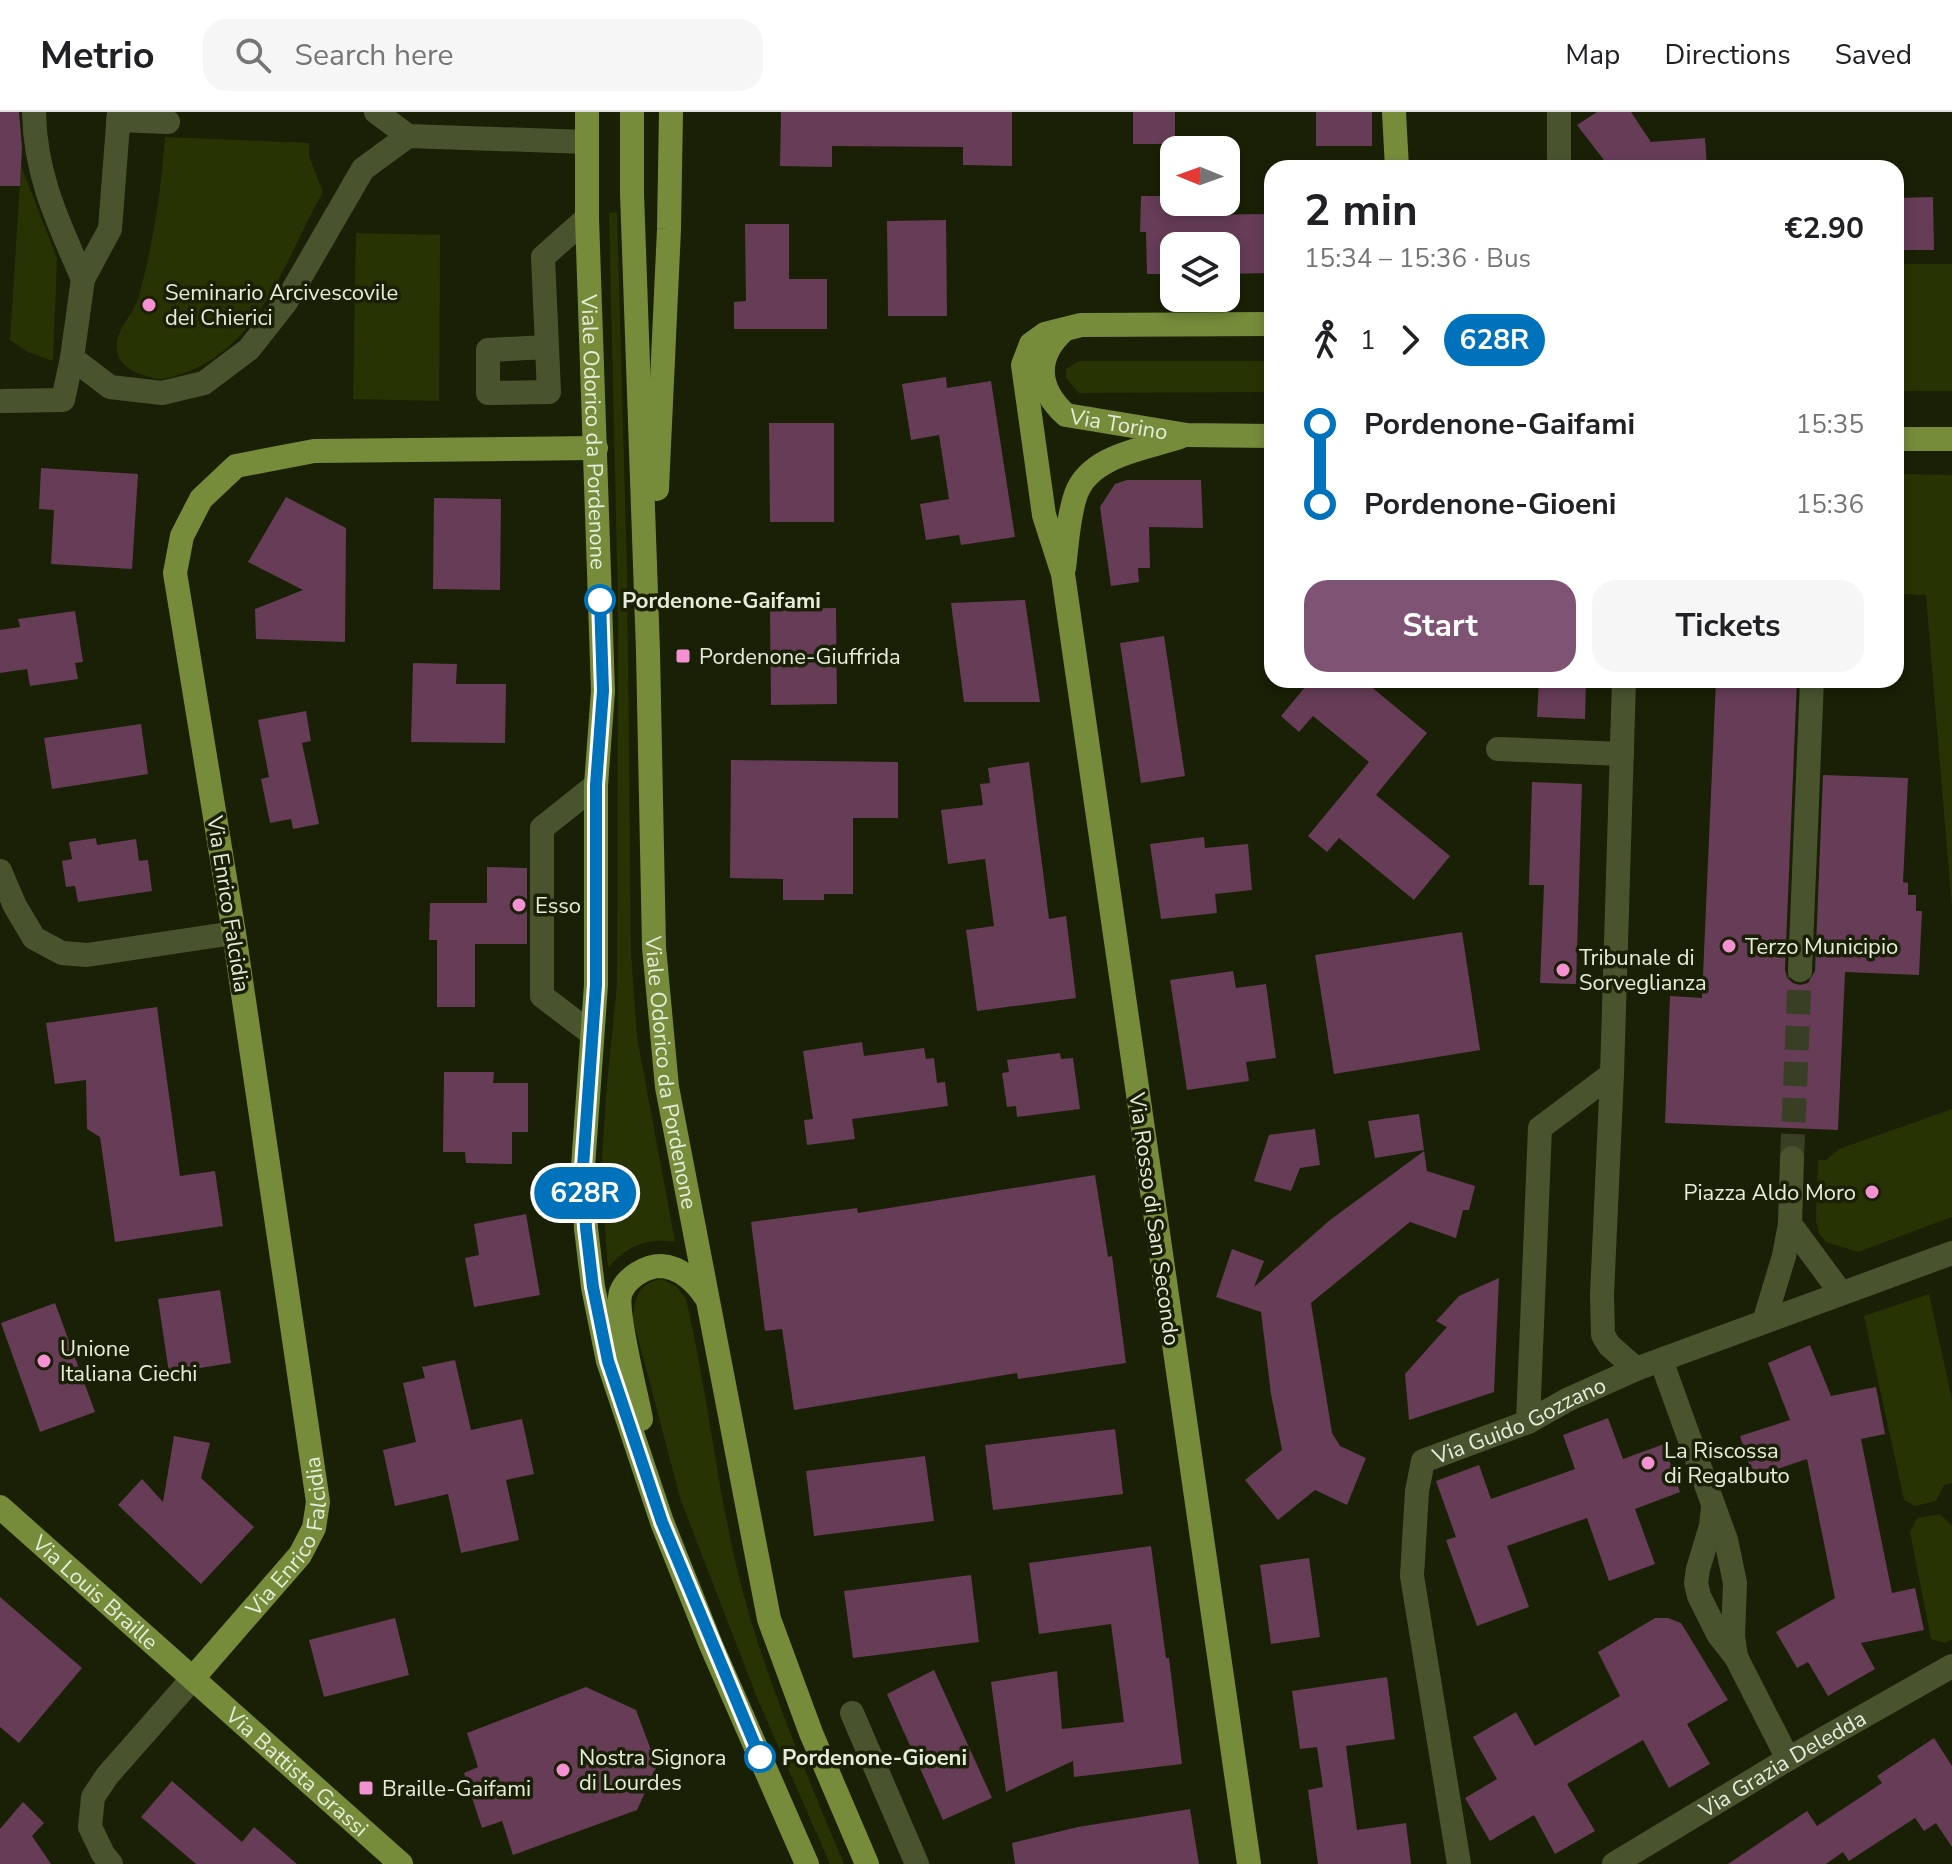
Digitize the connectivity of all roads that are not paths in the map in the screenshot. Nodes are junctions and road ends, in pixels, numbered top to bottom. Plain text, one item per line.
1 (34, 112) edge
2 (376, 112) edge
3 (587, 112) edge
4 (632, 112) edge
5 (671, 112) edge
6 (1394, 112) edge
7 (1559, 112) edge
8 (118, 116) edge
9 (168, 122) dead end
10 (408, 136) junction
11 (587, 142) junction
12 (1397, 160) edge
13 (1559, 160) edge
14 (587, 218) junction
15 (83, 279) junction
16 (1264, 324) edge
17 (1066, 328) junction
18 (547, 347) dead end
19 (72, 358) junction
20 (3, 401) dead end
21 (1187, 435) junction
22 (1264, 436) edge
23 (1904, 439) edge
24 (1952, 439) edge
25 (596, 448) junction
26 (1063, 574) junction
27 (648, 651) junction
28 (1624, 688) edge
29 (1812, 688) edge
30 (1498, 749) dead end
31 (1622, 754) junction
32 (596, 785) junction
33 (0, 871) edge
34 (234, 933) junction
35 (1800, 970) tunnel mouth
36 (592, 1034) junction
37 (1612, 1074) junction
38 (1792, 1158) tunnel mouth
39 (1790, 1224) junction
40 (1952, 1253) edge
41 (1841, 1293) junction
42 (706, 1299) junction
43 (1764, 1322) junction
44 (1661, 1360) junction
45 (1636, 1369) junction
46 (1528, 1422) junction
47 (1713, 1505) junction
48 (2, 1512) edge
49 (662, 1522) junction
50 (1736, 1657) junction
51 (1952, 1666) edge
52 (193, 1678) junction
53 (852, 1713) dead end
54 (1788, 1759) junction
55 (111, 1864) edge
56 (401, 1864) edge
57 (807, 1864) edge
58 (867, 1864) edge
59 (917, 1864) edge
60 (1249, 1864) edge
61 (1459, 1864) edge
62 (1614, 1864) edge

1 - 15 street
2 - 10 street
3 - 11 main road, Viale Odorico da Pordenone
4 - 27 main road, Viale Odorico da Pordenone
5 - 27 main road
6 - 12 main road
7 - 13 street
8 - 9 street
8 - 15 street
10 - 11 street
10 - 19 street
11 - 14 main road, Viale Odorico da Pordenone
14 - 18 street
14 - 25 main road, Viale Odorico da Pordenone
15 - 19 street
16 - 17 main road
17 - 21 main road, Via Torino
17 - 26 main road
19 - 20 street
21 - 22 main road, Via Torino
21 - 26 main road
23 - 24 main road
25 - 32 main road, Viale Odorico da Pordenone
25 - 34 main road, Via Enrico Falcidia
26 - 60 main road, Via Rosso di San Secondo
27 - 42 main road, Viale Odorico da Pordenone
28 - 31 street
29 - 35 street
30 - 31 street
31 - 37 street
32 - 36 main road, Viale Odorico da Pordenone
32 - 36 street
33 - 34 street
34 - 52 main road, Via Enrico Falcidia
36 - 49 main road, Viale Odorico da Pordenone
37 - 45 street
37 - 46 street
38 - 39 street
39 - 41 street
39 - 43 street
40 - 41 street, Via Guido Gozzano
41 - 43 street, Via Guido Gozzano
42 - 49 main road
42 - 58 main road, Viale Odorico da Pordenone
43 - 44 street, Via Guido Gozzano
44 - 45 street, Via Guido Gozzano
44 - 47 street
45 - 46 street, Via Guido Gozzano
46 - 61 street, Via Guido Gozzano
47 - 50 street
47 - 50 street
48 - 52 main road, Via Louis Braille
49 - 57 main road, Viale Odorico da Pordenone
50 - 54 street
51 - 54 street, Via Grazia Deledda
52 - 55 street
52 - 56 main road, Via Battista Grassi
53 - 59 street
54 - 62 street, Via Grazia Deledda

